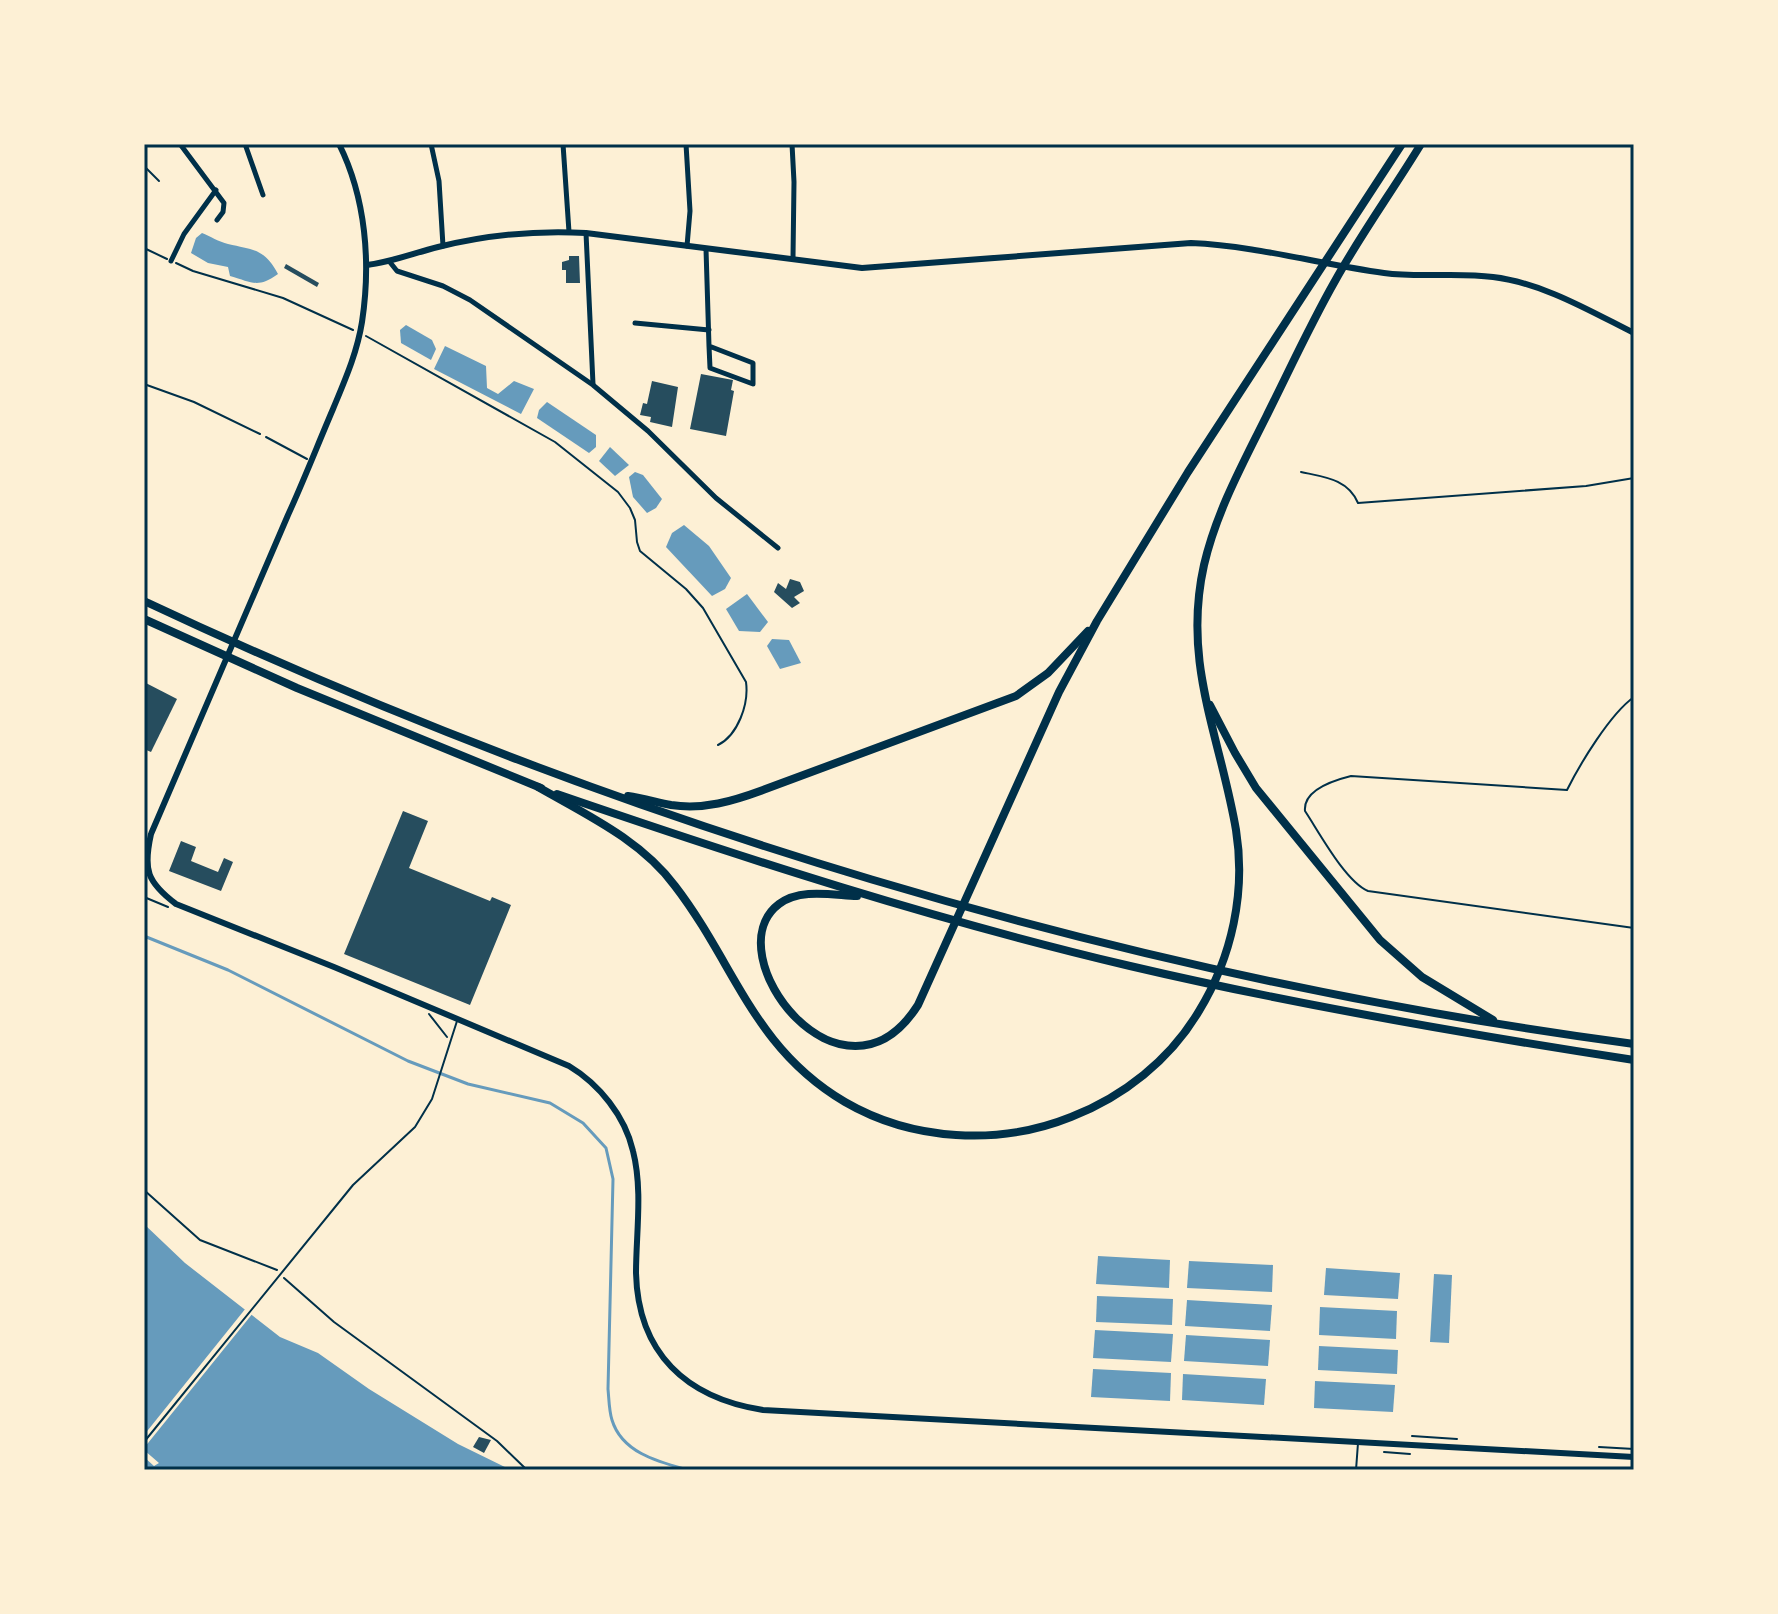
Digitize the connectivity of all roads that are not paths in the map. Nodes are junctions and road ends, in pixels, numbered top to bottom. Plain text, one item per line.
1 (180, 144) edge
2 (245, 144) edge
3 (339, 144) edge
4 (431, 144) edge
5 (563, 144) edge
6 (686, 144) edge
7 (792, 144) edge
8 (1402, 144) edge
9 (1421, 144) edge
10 (144, 166) edge
11 (159, 181) dead end
12 (216, 190) junction
13 (263, 195) dead end
14 (217, 220) dead end
15 (569, 232) junction
16 (586, 233) junction
17 (443, 246) junction
18 (687, 246) junction
19 (706, 249) junction
20 (793, 258) junction
21 (171, 261) road end
22 (389, 261) junction
23 (367, 265) junction
24 (635, 323) dead end
25 (709, 330) junction
26 (1634, 333) edge
27 (709, 346) junction
28 (593, 385) junction
29 (266, 437) road end
30 (312, 461) junction
31 (1301, 472) dead end
32 (1634, 478) edge
33 (778, 548) dead end
34 (144, 601) edge
35 (144, 619) edge
36 (1097, 621) junction
37 (1202, 690) junction
38 (538, 787) junction
39 (607, 792) junction
40 (145, 869) edge
41 (148, 882) edge
42 (869, 897) junction
43 (458, 1019) junction
44 (1501, 1024) junction
45 (1634, 1044) edge
46 (1634, 1060) edge
47 (144, 1442) edge
48 (1358, 1442) junction
49 (1634, 1457) edge
50 (1356, 1470) edge

1 - 12 street
2 - 13 street
3 - 23 street
4 - 17 street
5 - 15 street
6 - 18 street
7 - 20 street
8 - 36 highway
9 - 37 highway
10 - 11 lane
12 - 14 street
12 - 21 street
15 - 16 street
15 - 17 street
16 - 18 street
16 - 28 street
17 - 22 street
18 - 19 street
19 - 20 street
19 - 25 street
20 - 26 street
22 - 23 street
22 - 28 street
23 - 30 street
24 - 25 street
25 - 27 street
27 - 27 street
28 - 33 street
29 - 30 lane
30 - 40 street
31 - 32 lane
34 - 39 highway
35 - 38 highway
36 - 39 highway
36 - 42 highway
37 - 38 highway
37 - 44 highway
38 - 42 highway
39 - 44 highway
40 - 41 street
41 - 43 street
42 - 46 highway
43 - 47 lane
43 - 48 street
44 - 45 highway
48 - 49 street
48 - 50 lane

